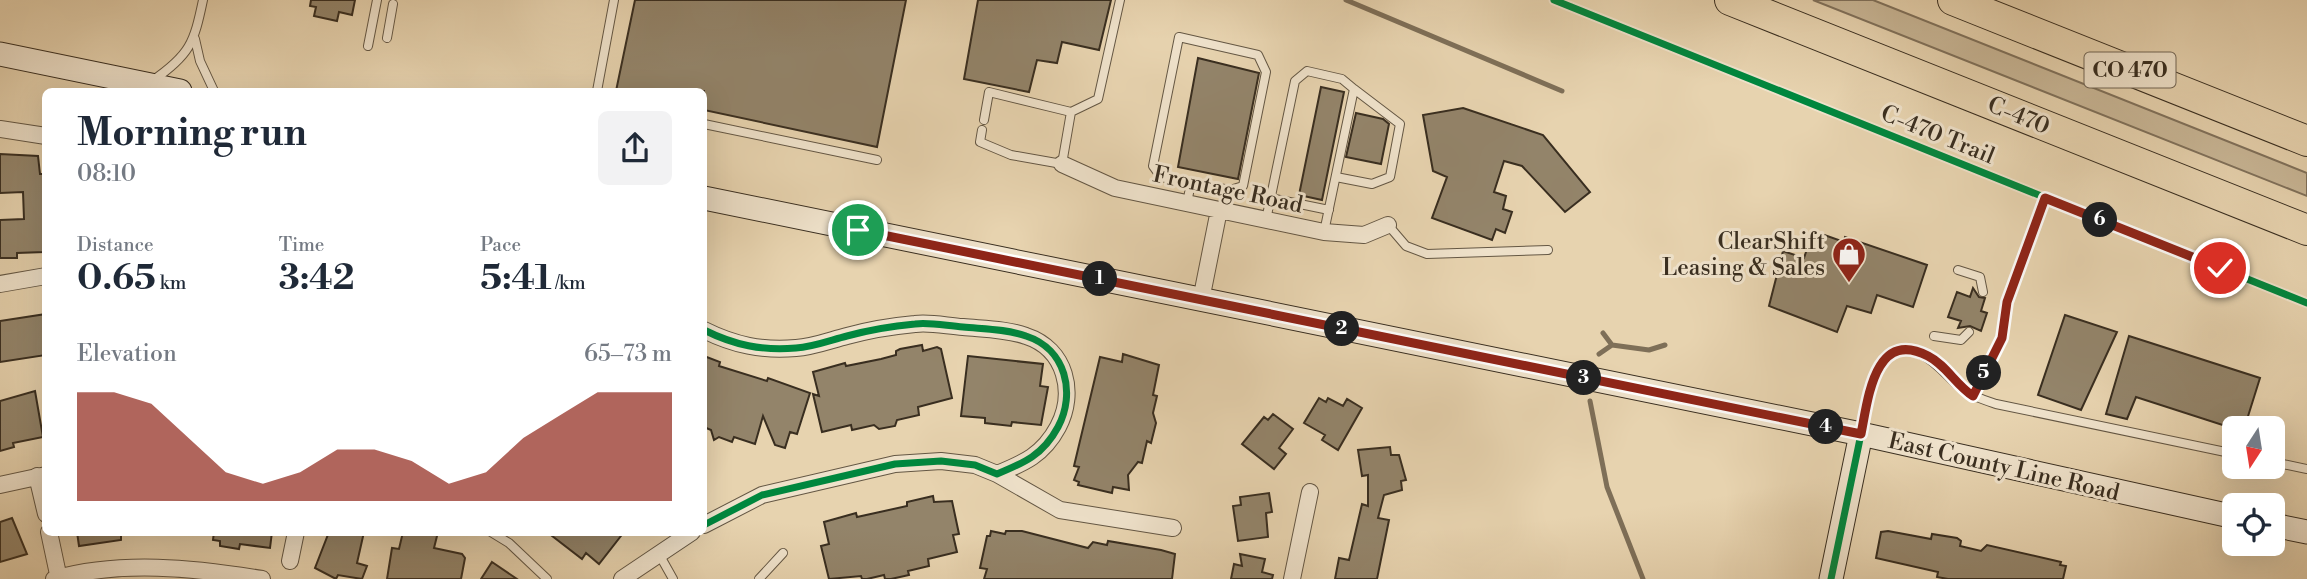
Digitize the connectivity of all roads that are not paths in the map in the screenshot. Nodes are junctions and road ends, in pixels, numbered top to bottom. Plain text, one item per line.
1 (203, 0) edge
2 (377, 0) edge
3 (614, 0) edge
4 (1120, 0) edge
5 (1730, 0) edge
6 (1953, 0) edge
7 (393, 4) dead end
8 (195, 38) junction
9 (387, 38) dead end
10 (368, 46) dead end
11 (0, 54) edge
12 (147, 84) junction
13 (166, 88) edge
14 (213, 88) edge
15 (598, 88) edge
16 (1354, 89) junction
17 (1071, 112) junction
18 (984, 120) dead end
19 (707, 125) edge
20 (0, 130) edge
21 (982, 130) dead end
22 (42, 135) edge
23 (2307, 141) edge
24 (877, 160) dead end
25 (1062, 164) junction
26 (1336, 177) junction
27 (1191, 183) junction
28 (1270, 198) junction
29 (707, 199) edge
30 (1187, 203) junction
31 (1219, 210) junction
32 (1329, 210) junction
33 (1266, 220) junction
34 (1388, 225) joint
35 (2307, 230) edge
36 (1324, 232) junction
37 (1548, 250) dead end
38 (1958, 270) dead end
39 (42, 277) edge
40 (0, 284) edge
41 (1983, 292) dead end
42 (1202, 300) junction
43 (707, 331) edge
44 (1969, 332) dead end
45 (1934, 336) dead end
46 (1861, 434) junction
47 (2222, 451) edge
48 (2286, 465) edge
49 (2307, 469) edge
50 (997, 474) junction
51 (41, 475) edge
52 (0, 485) edge
53 (1310, 492) dead end
54 (2222, 514) edge
55 (707, 523) edge
56 (2285, 527) edge
57 (1173, 528) dead end
58 (2307, 532) edge
59 (50, 536) edge
60 (295, 536) edge
61 (498, 536) edge
62 (686, 536) edge
63 (783, 553) dead end
64 (658, 554) junction
65 (290, 561) dead end
66 (57, 579) edge
67 (262, 579) edge
68 (547, 579) edge
69 (622, 579) edge
70 (673, 579) edge
71 (759, 579) edge
72 (1292, 579) edge
73 (1831, 579) edge

1 - 8 lane
2 - 10 lane
3 - 15 lane
4 - 17 lane
5 - 35 highway, C-470
6 - 23 highway, CO 470
7 - 9 lane
8 - 12 lane
8 - 14 lane
11 - 12 main road
12 - 13 main road
16 - 26 lane
16 - 26 lane
16 - 28 lane
17 - 18 lane
17 - 25 lane
19 - 24 lane
20 - 22 street
21 - 25 lane
25 - 30 street, Frontage Road
26 - 32 lane
27 - 27 lane
27 - 30 lane
28 - 32 lane
28 - 33 lane
29 - 42 main road, East County Line Road
30 - 31 street, Frontage Road
31 - 33 street, Frontage Road
31 - 42 street
32 - 36 lane
33 - 36 street, Frontage Road
34 - 36 street, Frontage Road
34 - 37 lane
38 - 41 lane
39 - 40 street
42 - 46 main road, East County Line Road
43 - 50 street
44 - 45 lane
46 - 47 lane
46 - 54 main road, East County Line Road
46 - 73 main road
48 - 49 lane
50 - 55 street
50 - 57 street
51 - 52 street
53 - 72 street
56 - 58 main road
59 - 66 street
60 - 65 street
61 - 68 lane
62 - 64 street
63 - 71 lane
64 - 69 street
64 - 70 lane
66 - 67 street

